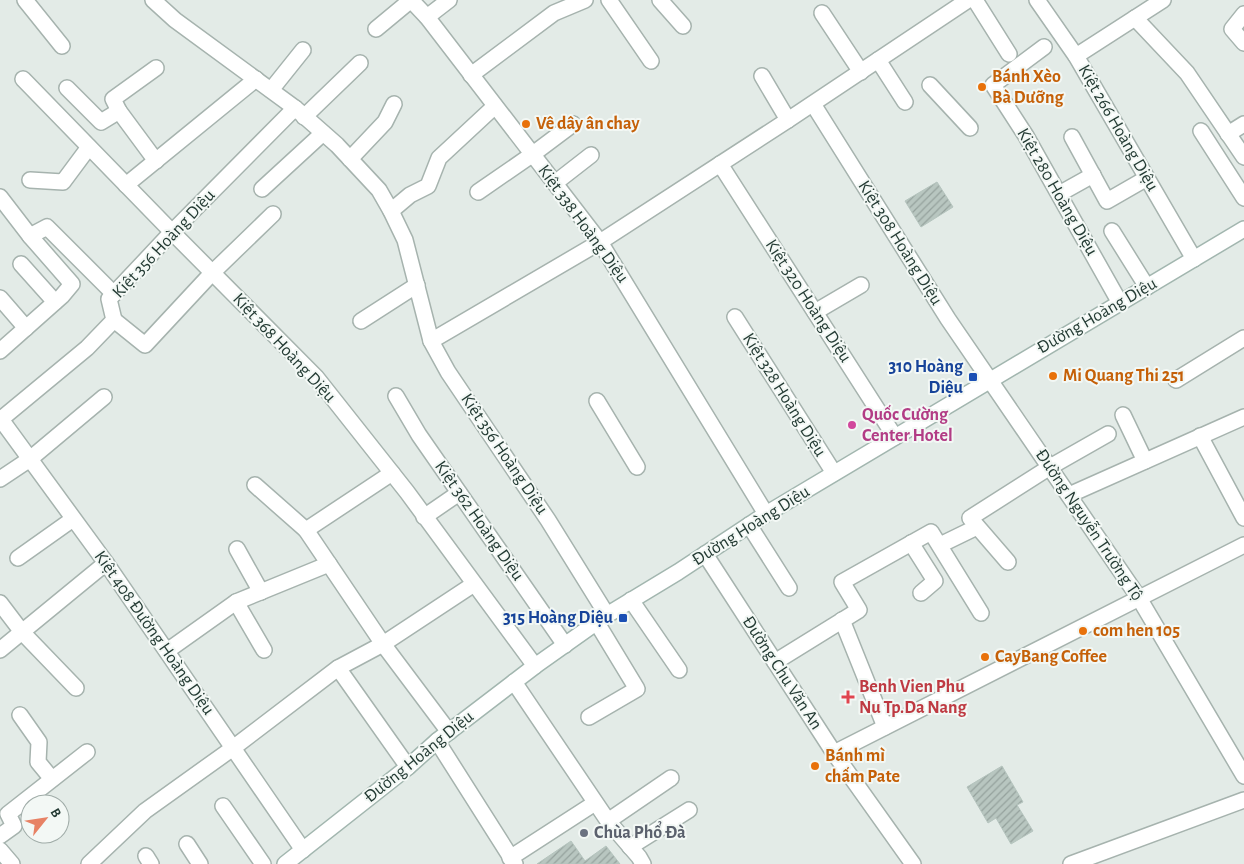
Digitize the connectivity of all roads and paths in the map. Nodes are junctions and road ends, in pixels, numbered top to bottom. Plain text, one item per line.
1 (25, 0) edge
2 (153, 0) edge
3 (411, 0) edge
4 (449, 0) edge
5 (585, 0) edge
6 (609, 0) edge
7 (660, 0) edge
8 (968, 0) edge
9 (975, 0) edge
10 (1037, 0) edge
11 (1163, 0) edge
12 (822, 12) dead end
13 (1244, 14) edge
14 (427, 17) junction
15 (1136, 18) junction
16 (683, 26) dead end
17 (376, 29) dead end
18 (1244, 43) edge
19 (62, 46) dead end
20 (1044, 47) dead end
21 (303, 50) dead end
22 (1009, 54) dead end
23 (1076, 56) junction
24 (878, 60) junction
25 (651, 61) dead end
26 (360, 63) dead end
27 (156, 68) dead end
28 (861, 72) junction
29 (471, 75) junction
30 (762, 76) dead end
31 (256, 78) junction
32 (23, 79) dead end
33 (930, 85) dead end
34 (68, 88) dead end
35 (271, 90) junction
36 (905, 102) dead end
37 (394, 104) dead end
38 (813, 104) junction
39 (495, 106) junction
40 (119, 111) junction
41 (300, 112) junction
42 (788, 120) junction
43 (573, 124) dead end
44 (1244, 124) edge
45 (970, 128) dead end
46 (1201, 131) dead end
47 (323, 133) junction
48 (1228, 134) junction
49 (1072, 137) dead end
50 (89, 147) junction
51 (533, 154) junction
52 (591, 155) dead end
53 (1244, 157) edge
54 (350, 159) junction
55 (156, 161) junction
56 (720, 164) junction
57 (1093, 175) junction
58 (1147, 178) junction
59 (30, 180) dead end
60 (555, 183) junction
61 (126, 186) junction
62 (262, 188) dead end
63 (478, 192) dead end
64 (1059, 194) junction
65 (1244, 198) edge
66 (1, 202) edge
67 (391, 211) junction
68 (273, 214) dead end
69 (1244, 229) edge
70 (1112, 231) dead end
71 (172, 232) junction
72 (30, 236) junction
73 (600, 242) junction
74 (1194, 259) junction
75 (21, 264) dead end
76 (212, 273) junction
77 (417, 285) junction
78 (861, 285) dead end
79 (1147, 287) junction
80 (114, 294) junction
81 (0, 298) edge
82 (55, 302) junction
83 (1120, 303) junction
84 (815, 312) junction
85 (735, 318) dead end
86 (114, 320) junction
87 (361, 321) dead end
88 (26, 328) junction
89 (1244, 338) edge
90 (431, 341) junction
91 (0, 351) edge
92 (990, 380) junction
93 (1176, 380) dead end
94 (396, 396) dead end
95 (104, 397) dead end
96 (597, 401) dead end
97 (1123, 415) dead end
98 (1244, 416) edge
99 (0, 419) edge
100 (1108, 434) dead end
101 (1200, 436) junction
102 (895, 437) junction
103 (30, 459) junction
104 (1145, 461) junction
105 (637, 467) dead end
106 (1050, 468) junction
107 (834, 473) junction
108 (392, 474) junction
109 (0, 479) edge
110 (255, 485) dead end
111 (459, 493) junction
112 (1069, 495) junction
113 (766, 514) junction
114 (424, 517) junction
115 (1244, 518) edge
116 (73, 519) junction
117 (749, 525) junction
118 (977, 527) junction
119 (306, 530) junction
120 (911, 543) junction
121 (940, 545) junction
122 (1244, 545) edge
123 (237, 549) dead end
124 (705, 554) junction
125 (18, 558) dead end
126 (1008, 562) dead end
127 (106, 563) junction
128 (330, 564) junction
129 (474, 584) junction
130 (789, 588) dead end
131 (261, 592) junction
132 (921, 593) dead end
133 (1140, 598) junction
134 (631, 600) junction
135 (236, 602) junction
136 (0, 603) edge
137 (982, 613) dead end
138 (602, 619) junction
139 (842, 620) junction
140 (22, 632) junction
141 (383, 644) junction
142 (565, 645) junction
143 (0, 650) edge
144 (264, 650) dead end
145 (167, 651) junction
146 (775, 662) junction
147 (535, 666) junction
148 (338, 668) junction
149 (679, 670) dead end
150 (514, 682) junction
151 (76, 688) dead end
152 (20, 715) dead end
153 (589, 717) dead end
154 (885, 727) junction
155 (443, 737) junction
156 (233, 748) junction
157 (87, 752) dead end
158 (834, 752) junction
159 (408, 767) junction
160 (1244, 776) edge
161 (671, 778) dead end
162 (52, 779) junction
163 (1244, 800) edge
164 (595, 803) junction
165 (223, 806) dead end
166 (689, 810) dead end
167 (608, 821) junction
168 (0, 836) edge
169 (187, 844) dead end
170 (630, 847) junction
171 (0, 850) edge
172 (304, 850) junction
173 (512, 861) edge
174 (12, 864) edge
175 (89, 864) edge
176 (200, 864) edge
177 (263, 864) edge
178 (285, 864) edge
179 (643, 864) edge
180 (913, 864) edge
181 (1071, 864) edge

1 - 19 street
2 - 31 street, Kiệt 356 Hoàng Diệu
3 - 14 street, Kiệt 338 Hoàng Diệu
3 - 17 street
4 - 14 street
5 - 29 street
6 - 25 street
7 - 16 street
8 - 24 street
9 - 22 street
10 - 23 street, Kiệt 266 Hoàng Diệu
11 - 15 street
12 - 28 street
13 - 18 street
14 - 29 street, Kiệt 338 Hoàng Diệu
15 - 23 street
15 - 48 street
20 - 64 street, Kiệt 280 Hoàng Diệu
21 - 35 street
23 - 58 street, Kiệt 266 Hoàng Diệu
24 - 28 street
24 - 36 street
26 - 41 street
27 - 40 street
28 - 38 street
29 - 39 street, Kiệt 338 Hoàng Diệu
30 - 42 street
31 - 35 street, Kiệt 356 Hoàng Diệu
31 - 55 street
32 - 50 street, Kiệt 368 Hoàng Diệu
33 - 45 street
34 - 40 street
35 - 41 street, Kiệt 356 Hoàng Diệu
37 - 54 street
38 - 42 street
38 - 92 street, Kiệt 308 Hoàng Diệu
39 - 51 street, Kiệt 338 Hoàng Diệu
39 - 67 street
40 - 55 street
41 - 47 street, Kiệt 356 Hoàng Diệu
41 - 71 street, Kiệt 356 Hoàng Diệu
42 - 56 street
43 - 51 street
44 - 48 street
46 - 65 street
47 - 54 street, Kiệt 356 Hoàng Diệu
47 - 62 street
48 - 53 street
49 - 57 street
50 - 59 street
50 - 61 street, Kiệt 368 Hoàng Diệu
51 - 60 street, Kiệt 338 Hoàng Diệu
51 - 63 street
52 - 60 street
54 - 67 street, Kiệt 356 Hoàng Diệu
55 - 61 street
56 - 73 street
56 - 84 street, Kiệt 320 Hoàng Diệu
57 - 58 street
57 - 64 street
58 - 74 street, Kiệt 266 Hoàng Diệu
60 - 73 street, Kiệt 338 Hoàng Diệu
61 - 71 street, Kiệt 368 Hoàng Diệu
64 - 83 street, Kiệt 280 Hoàng Diệu
66 - 72 street
67 - 77 street, Kiệt 356 Hoàng Diệu
68 - 76 street
69 - 74 street, Đường Hoàng Diệu
70 - 79 street
71 - 76 street, Kiệt 368 Hoàng Diệu
71 - 80 street, Kiệt 356 Hoàng Diệu
72 - 80 street
72 - 82 street
73 - 90 street
73 - 113 street, Kiệt 338 Hoàng Diệu
74 - 79 street, Đường Hoàng Diệu
75 - 82 street
76 - 86 street
76 - 108 street, Kiệt 368 Hoàng Diệu
77 - 87 street
77 - 90 street, Kiệt 356 Hoàng Diệu
78 - 84 street
79 - 83 street, Đường Hoàng Diệu
80 - 86 street, Kiệt 356 Hoàng Diệu
81 - 88 street
82 - 88 street
83 - 92 street, Đường Hoàng Diệu
84 - 102 street, Kiệt 320 Hoàng Diệu
85 - 107 street, Kiệt 328 Hoàng Diệu
86 - 99 street, Kiệt 356 Hoàng Diệu
88 - 91 street
89 - 93 street
90 - 138 street, Kiệt 356 Hoàng Diệu
92 - 102 street, Đường Hoàng Diệu
92 - 106 street, Đường Nguyễn Trường Tộ
94 - 111 street, Kiệt 362 Hoàng Diệu
95 - 103 street
96 - 105 street
97 - 104 street
98 - 101 street
99 - 103 street, Kiệt 408 Đường Hoàng Diệu
100 - 106 street
101 - 104 street
101 - 115 street
102 - 107 street, Đường Hoàng Diệu
103 - 109 street
103 - 116 street, Kiệt 408 Đường Hoàng Diệu
104 - 112 street
106 - 112 street, Đường Nguyễn Trường Tộ
106 - 118 street
107 - 113 street, Đường Hoàng Diệu
108 - 114 street, Kiệt 368 Hoàng Diệu
108 - 119 street
110 - 119 street
111 - 114 street
111 - 142 street, Kiệt 362 Hoàng Diệu
112 - 133 street, Đường Nguyễn Trường Tộ
113 - 117 street, Đường Hoàng Diệu
114 - 129 street, Kiệt 368 Hoàng Diệu
116 - 125 street
116 - 127 street, Kiệt 408 Đường Hoàng Diệu
117 - 124 street, Đường Hoàng Diệu
117 - 130 street
118 - 121 street
118 - 126 street
119 - 128 street
120 - 121 street
120 - 132 street
120 - 139 street
121 - 137 street
122 - 133 street
123 - 131 street
124 - 134 street, Đường Hoàng Diệu
124 - 146 street, Đường Chu Văn An
127 - 140 street
127 - 145 street, Kiệt 408 Đường Hoàng Diệu
128 - 131 street
128 - 141 street
129 - 141 street
129 - 147 street, Kiệt 368 Hoàng Diệu
131 - 135 street
133 - 154 street
133 - 160 street, Đường Nguyễn Trường Tộ
134 - 138 street, Đường Hoàng Diệu
134 - 149 street
135 - 144 street
135 - 145 street
136 - 140 street
138 - 142 street, Đường Hoàng Diệu
138 - 153 street, Kiệt 356 Hoàng Diệu
139 - 146 street
139 - 154 street
140 - 143 street
140 - 151 street
141 - 148 street
141 - 155 street
142 - 147 street, Đường Hoàng Diệu
145 - 156 street, Kiệt 408 Đường Hoàng Diệu
146 - 158 street, Đường Chu Văn An
147 - 150 street, Đường Hoàng Diệu
148 - 156 street
148 - 159 street
150 - 155 street, Đường Hoàng Diệu
150 - 164 street
152 - 162 street
154 - 158 street
155 - 159 street, Đường Hoàng Diệu
155 - 173 street
156 - 172 street, Kiệt 408 Đường Hoàng Diệu
156 - 175 street
157 - 162 street
158 - 180 street, Đường Chu Văn An
159 - 172 street, Đường Hoàng Diệu
161 - 167 street
162 - 168 street
163 - 181 street
164 - 167 street
164 - 173 street
165 - 177 street
166 - 170 street
167 - 170 street
169 - 176 street
170 - 179 street
171 - 174 street
172 - 178 street, Đường Hoàng Diệu

